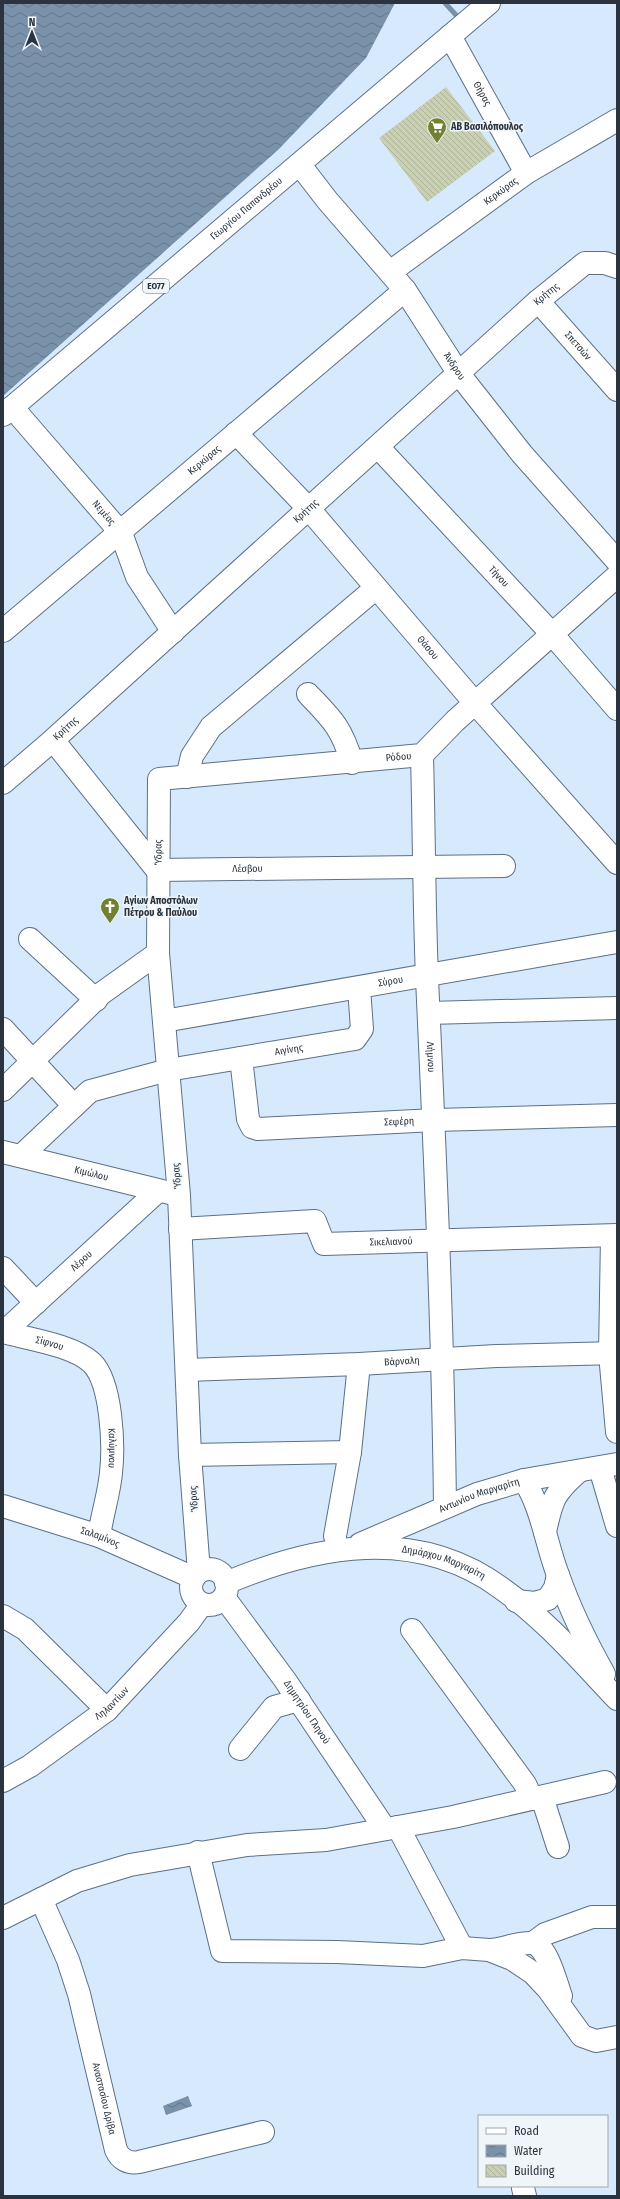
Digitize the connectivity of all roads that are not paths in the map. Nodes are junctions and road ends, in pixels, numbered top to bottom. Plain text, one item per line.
1 (489, 3) edge
2 (450, 36) junction
3 (617, 120) edge
4 (300, 165) junction
5 (526, 173) junction
6 (617, 267) edge
7 (390, 272) junction
8 (405, 290) junction
9 (538, 301) junction
10 (459, 374) junction
11 (617, 390) edge
12 (8, 411) edge
13 (236, 433) junction
14 (378, 447) junction
15 (309, 509) junction
16 (121, 533) junction
17 (617, 561) edge
18 (617, 576) edge
19 (376, 588) junction
20 (3, 631) edge
21 (173, 632) junction
22 (552, 634) junction
23 (308, 694) dead end
24 (475, 703) junction
25 (617, 709) edge
26 (53, 740) junction
27 (422, 755) junction
28 (352, 763) junction
29 (187, 777) junction
30 (159, 779) joint
31 (3, 783) edge
32 (617, 863) edge
33 (504, 866) dead end
34 (425, 867) junction
35 (157, 870) junction
36 (30, 939) dead end
37 (617, 942) edge
38 (158, 953) junction
39 (427, 976) junction
40 (359, 988) junction
41 (96, 1000) junction
42 (617, 1008) edge
43 (429, 1013) junction
44 (164, 1021) junction
45 (3, 1029) edge
46 (241, 1058) junction
47 (32, 1061) junction
48 (168, 1070) junction
49 (3, 1090) edge
50 (74, 1106) junction
51 (617, 1115) edge
52 (435, 1120) junction
53 (12, 1154) edge
54 (169, 1193) junction
55 (180, 1229) junction
56 (614, 1236) edge
57 (439, 1241) junction
58 (3, 1268) edge
59 (36, 1303) junction
60 (3, 1332) edge
61 (614, 1354) edge
62 (443, 1358) junction
63 (92, 1364) joint
64 (359, 1364) junction
65 (187, 1370) junction
66 (617, 1432) edge
67 (350, 1452) junction
68 (190, 1456) junction
69 (599, 1468) edge
70 (524, 1480) junction
71 (3, 1506) edge
72 (445, 1508) junction
73 (408, 1525) junction
74 (617, 1526) edge
75 (545, 1533) junction
76 (99, 1536) junction
77 (342, 1542) junction
78 (415, 1550) junction
79 (196, 1575) junction
80 (558, 1575) junction
81 (225, 1591) junction
82 (516, 1600) junction
83 (202, 1604) junction
84 (3, 1616) edge
85 (412, 1630) dead end
86 (617, 1699) edge
87 (299, 1700) junction
88 (107, 1710) junction
89 (240, 1749) dead end
90 (5, 1775) edge
91 (605, 1782) dead end
92 (537, 1798) junction
93 (392, 1828) junction
94 (558, 1847) dead end
95 (198, 1852) junction
96 (41, 1899) junction
97 (617, 1917) edge
98 (3, 1918) edge
99 (533, 1943) junction
100 (462, 1948) junction
101 (489, 1950) junction
102 (570, 2021) junction
103 (617, 2038) edge
104 (263, 2132) dead end

1 - 2 street, Γεωργίου Παπανδρέου / ΕΟ77
2 - 4 street, Γεωργίου Παπανδρέου / ΕΟ77
2 - 5 street, Θήρας
3 - 5 street, Κερκύρας
4 - 7 street, Άνδρου
4 - 12 street, Γεωργίου Παπανδρέου / ΕΟ77
5 - 7 street, Κερκύρας
6 - 9 street, Κρήτης
7 - 8 street, Άνδρου
8 - 10 street, Άνδρου
8 - 13 street, Κερκύρας
9 - 10 street, Κρήτης
9 - 11 street, Σπετσών
10 - 14 street, Κρήτης
10 - 17 street, Άνδρου
12 - 16 street, Νεμέας
13 - 15 street, Θάσου
13 - 16 street, Κερκύρας
14 - 15 street, Κρήτης
14 - 22 street, Τήνου
15 - 19 street, Θάσου
15 - 21 street, Κρήτης
16 - 20 street, Κερκύρας
16 - 21 street, Νεμέας
18 - 22 street, Ρόδου
19 - 24 street, Θάσου
19 - 29 street
21 - 26 street, Κρήτης
22 - 24 street, Ρόδου
22 - 25 street, Τήνου
23 - 28 street
24 - 27 street, Ρόδου
24 - 32 street, Θάσου
26 - 31 street, Κρήτης
26 - 35 street
27 - 28 street, Ρόδου
27 - 34 street, Λήμνου
28 - 29 street, Ρόδου
29 - 30 street, Ρόδου
30 - 35 street, Ύδρας
33 - 34 street, Λέσβου
34 - 35 street, Λέσβου
34 - 39 street, Λήμνου
35 - 38 street, Ύδρας
36 - 41 street
37 - 39 street, Σύρου
38 - 41 street
38 - 44 street, Ύδρας
39 - 40 street, Σύρου
39 - 43 street, Λήμνου
40 - 44 street, Σύρου
40 - 46 street, Αιγίνης
41 - 47 street
42 - 43 street
43 - 52 street, Λήμνου
44 - 48 street, Ύδρας
45 - 47 street
46 - 48 street, Αιγίνης
46 - 52 street, Σεφέρη
47 - 49 street
47 - 50 street
48 - 50 street, Αιγίνης
48 - 54 street, Ύδρας
50 - 53 street, Αιγίνης
51 - 52 street, Σεφέρη
52 - 57 street, Λήμνου
53 - 54 street, Κιμώλου
54 - 55 street, Ύδρας
54 - 59 street, Λέρου
55 - 57 street, Σικελιανού
55 - 65 street, Ύδρας
56 - 57 street, Σικελιανού
56 - 61 street
57 - 62 street, Λήμνου
58 - 59 street
59 - 60 street, Λέρου
60 - 63 street, Σίφνου
61 - 62 street, Βάρναλη
61 - 66 street
62 - 64 street, Βάρναλη
62 - 72 street, Λήμνου
63 - 76 street, Καλύμνου
64 - 65 street, Βάρναλη
64 - 67 street
65 - 68 street, Ύδρας
67 - 68 street
67 - 77 street
68 - 79 street, Ύδρας
69 - 70 street, Αντωνίου Μαργαρίτη
69 - 74 street
69 - 75 street
70 - 72 street, Αντωνίου Μαργαρίτη
70 - 75 street
71 - 76 street, Σαλαμίνος
72 - 73 street, Αντωνίου Μαργαρίτη
73 - 77 street, Αντωνίου Μαργαρίτη
73 - 78 street
75 - 80 street
76 - 79 street, Σαλαμίνος
77 - 78 street, Δημάρχου Μαργαρίτη
77 - 81 street, Δημάρχου Μαργαρίτη
78 - 82 street, Δημάρχου Μαργαρίτη
79 - 81 street
79 - 83 street
80 - 82 street
80 - 86 street
81 - 83 street, Δημάρχου Μαργαρίτη
81 - 87 street, Δημητρίου Γληνού
82 - 86 street, Δημάρχου Μαργαρίτη
83 - 88 street, Ληλαντίων
84 - 88 street
85 - 92 street
87 - 89 street
87 - 93 street, Δημητρίου Γληνού
88 - 90 street, Ληλαντίων
91 - 92 street
92 - 93 street
92 - 94 street
93 - 95 street
93 - 100 street, Δημητρίου Γληνού
95 - 96 street
95 - 100 street
96 - 98 street
96 - 104 street, Αναστασίου Δρίβα
97 - 99 street
99 - 101 street
99 - 102 street
100 - 101 street
101 - 102 street
102 - 103 street

